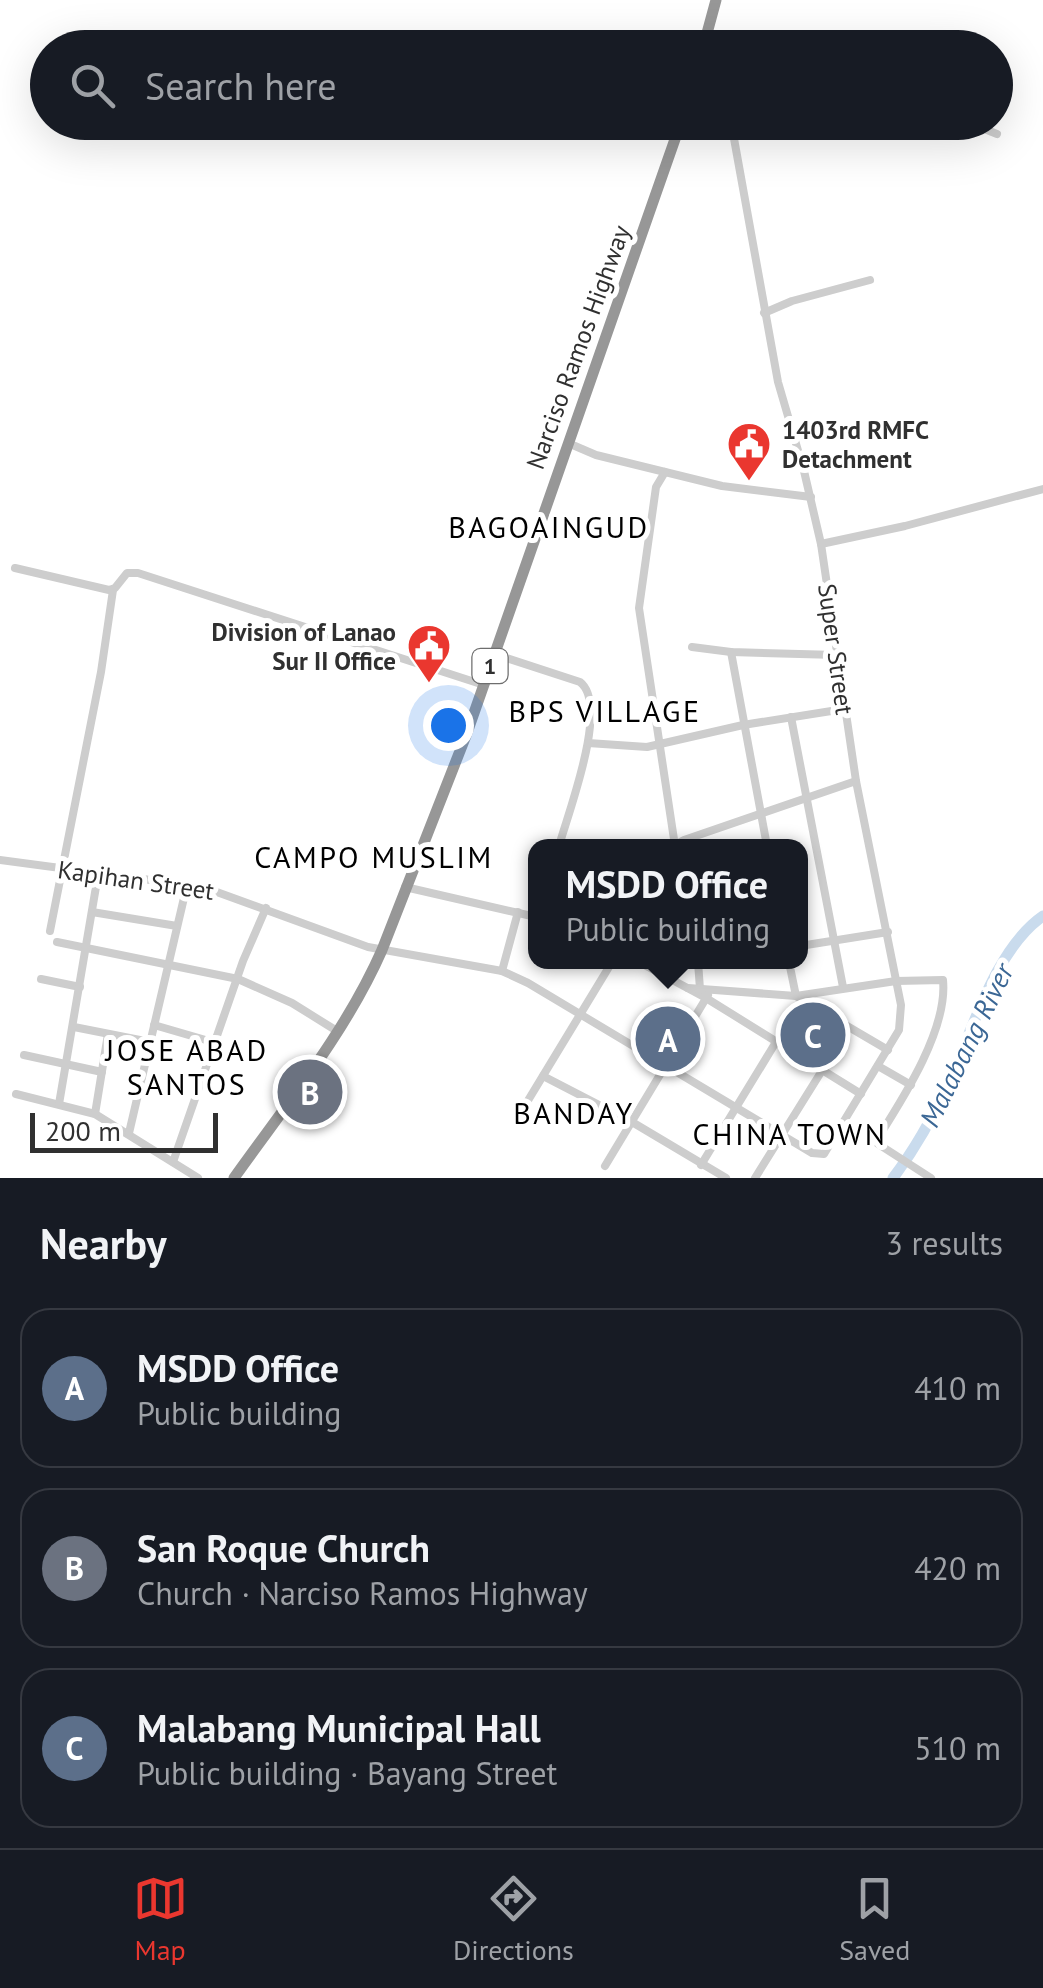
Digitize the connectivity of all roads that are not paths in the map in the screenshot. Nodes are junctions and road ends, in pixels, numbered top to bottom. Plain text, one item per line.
1 (716, 0) edge
2 (711, 30) edge
3 (675, 140) edge
4 (733, 140) edge
5 (870, 280) dead end
6 (764, 313) junction
7 (568, 443) junction
8 (665, 472) junction
9 (1043, 488) edge
10 (812, 498) junction
11 (821, 544) junction
12 (15, 568) dead end
13 (113, 590) junction
14 (692, 647) dead end
15 (731, 652) junction
16 (494, 654) junction
17 (838, 655) junction
18 (484, 685) junction
19 (844, 709) junction
20 (791, 717) junction
21 (743, 725) junction
22 (588, 742) junction
23 (658, 742) junction
24 (856, 781) junction
25 (805, 798) junction
26 (761, 813) junction
27 (561, 839) edge
28 (673, 839) edge
29 (692, 839) edge
30 (766, 839) edge
31 (0, 860) edge
32 (61, 869) junction
33 (98, 875) junction
34 (187, 884) junction
35 (406, 888) junction
36 (266, 908) junction
37 (92, 912) junction
38 (518, 912) junction
39 (528, 914) edge
40 (177, 926) junction
41 (50, 931) dead end
42 (888, 932) junction
43 (836, 940) junction
44 (57, 942) dead end
45 (808, 945) edge
46 (86, 948) junction
47 (382, 950) junction
48 (169, 964) junction
49 (608, 969) edge
50 (652, 969) edge
51 (700, 969) edge
52 (790, 969) edge
53 (502, 971) junction
54 (41, 979) dead end
55 (238, 979) junction
56 (896, 981) junction
57 (80, 987) junction
58 (842, 988) junction
59 (705, 993) junction
60 (796, 996) junction
61 (582, 1014) junction
62 (154, 1025) junction
63 (74, 1027) junction
64 (337, 1031) junction
65 (108, 1034) junction
66 (150, 1042) junction
67 (776, 1042) junction
68 (216, 1044) junction
69 (888, 1050) junction
70 (24, 1055) dead end
71 (67, 1064) junction
72 (666, 1065) junction
73 (878, 1066) junction
74 (822, 1069) junction
75 (102, 1072) junction
76 (543, 1076) junction
77 (911, 1086) junction
78 (16, 1094) dead end
79 (862, 1094) junction
80 (59, 1104) junction
81 (736, 1108) junction
82 (521, 1112) dead end
83 (95, 1114) junction
84 (632, 1122) junction
85 (844, 1122) junction
86 (129, 1133) junction
87 (781, 1135) junction
88 (876, 1141) junction
89 (819, 1156) joint
90 (173, 1162) junction
91 (701, 1165) junction
92 (606, 1166) dead end
93 (198, 1178) edge
94 (235, 1178) edge
95 (726, 1178) edge
96 (755, 1178) edge
97 (931, 1178) edge

1 - 2 highway
3 - 7 highway, Narciso Ramos Highway / 1
4 - 6 street, Super Street
5 - 6 street
6 - 10 street, Super Street
7 - 8 street
7 - 16 highway, Narciso Ramos Highway / 1
8 - 10 street
8 - 23 street
9 - 11 street
10 - 11 street, Super Street
11 - 17 street, Super Street
12 - 13 street
13 - 18 street
13 - 32 street
14 - 15 street
15 - 17 street
15 - 21 street
16 - 18 highway, Narciso Ramos Highway / 1
16 - 22 street
17 - 19 street, Super Street
18 - 35 highway, Narciso Ramos Highway / 1
19 - 20 street
19 - 24 street, Super Street
20 - 21 street
20 - 25 street
21 - 23 street
21 - 26 street
22 - 23 street
22 - 27 street
23 - 28 street
24 - 25 street
24 - 42 street, Super Street
25 - 26 street
25 - 43 street
26 - 29 street
26 - 30 street
31 - 32 street, Kapihan Street
32 - 33 street, Kapihan Street
32 - 41 street
33 - 34 street, Kapihan Street
33 - 37 street
34 - 36 street, Kapihan Street
34 - 40 street
35 - 38 street
35 - 47 highway, Narciso Ramos Highway / 1
36 - 47 street, Kapihan Street
36 - 55 street
37 - 40 street
37 - 46 street
38 - 39 street
38 - 53 street
40 - 48 street
42 - 43 street
42 - 56 street, Super Street
43 - 45 street
43 - 58 street
44 - 46 street
46 - 48 street
46 - 57 street
47 - 53 street, Kapihan Street
47 - 64 highway, Narciso Ramos Highway / 1
48 - 55 street
48 - 62 street
49 - 61 street
50 - 59 street
51 - 59 street
52 - 60 street
53 - 61 street, Kapihan Street
54 - 57 street
55 - 64 street
55 - 68 street
56 - 58 street
56 - 69 street, Super Street
56 - 77 street
57 - 63 street
58 - 60 street
59 - 60 street
59 - 67 street
59 - 72 street
60 - 69 street
61 - 72 street, Kapihan Street
61 - 76 street
62 - 66 street
62 - 68 street
63 - 65 street
63 - 71 street
64 - 94 highway, Narciso Ramos Highway / 1
65 - 66 street
65 - 75 street
66 - 86 street
67 - 74 street
67 - 81 street
68 - 90 street
69 - 73 street, Super Street
70 - 71 street
71 - 75 street
71 - 80 street
72 - 81 street, Kapihan Street
72 - 84 street
73 - 77 street
73 - 79 street, Super Street
74 - 79 street
74 - 87 street
75 - 83 street
76 - 82 street
76 - 84 street
77 - 88 street
78 - 80 street
79 - 85 street, Super Street
80 - 83 street
81 - 87 street, Kapihan Street
81 - 91 street
83 - 86 street
84 - 91 street
84 - 92 street
85 - 88 street
85 - 89 street, Super Street
86 - 90 street
87 - 89 street, Kapihan Street
87 - 96 street
88 - 97 street
90 - 93 street
91 - 95 street

